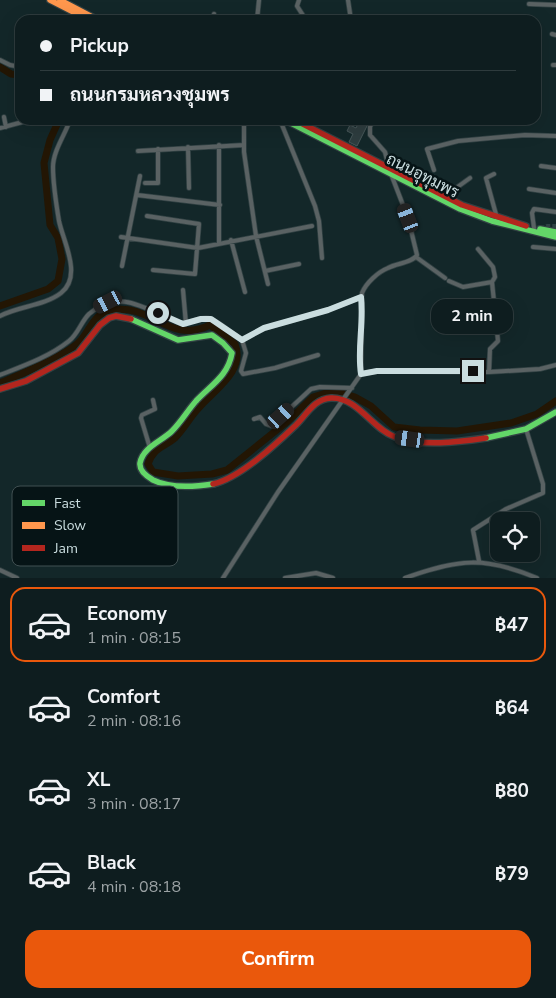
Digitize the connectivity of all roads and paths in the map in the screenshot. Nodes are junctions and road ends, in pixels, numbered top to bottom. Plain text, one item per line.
1 (50, 0) edge
2 (60, 0) edge
3 (259, 0) edge
4 (299, 0) edge
5 (348, 0) edge
6 (529, 4) dead end
7 (556, 5) edge
8 (79, 15) edge
9 (88, 15) edge
10 (258, 15) edge
11 (302, 15) edge
12 (350, 15) edge
13 (0, 60) edge
14 (15, 66) edge
15 (4, 117) dead end
16 (15, 124) edge
17 (68, 125) edge
18 (245, 125) edge
19 (282, 125) edge
20 (295, 125) edge
21 (304, 125) edge
22 (372, 125) edge
23 (6, 126) junction
24 (0, 128) edge
25 (556, 136) edge
26 (244, 144) junction
27 (219, 146) junction
28 (188, 147) junction
29 (158, 149) junction
30 (138, 151) dead end
31 (541, 166) dead end
32 (556, 168) edge
33 (434, 170) dead end
34 (390, 171) junction
35 (494, 174) dead end
36 (140, 176) dead end
37 (470, 178) dead end
38 (145, 183) dead end
39 (189, 188) dead end
40 (529, 189) dead end
41 (556, 193) edge
42 (137, 194) junction
43 (445, 196) junction
44 (220, 205) junction
45 (556, 212) edge
46 (147, 216) dead end
47 (497, 218) junction
48 (312, 226) dead end
49 (534, 228) junction
50 (556, 232) edge
51 (256, 236) junction
52 (121, 237) dead end
53 (556, 237) edge
54 (128, 238) junction
55 (231, 240) junction
56 (219, 243) junction
57 (533, 247) dead end
58 (198, 248) junction
59 (478, 249) dead end
60 (556, 250) edge
61 (416, 257) junction
62 (322, 258) dead end
63 (300, 264) dead end
64 (122, 266) dead end
65 (153, 270) dead end
66 (265, 271) junction
67 (445, 278) dead end
68 (449, 281) dead end
69 (492, 282) junction
70 (268, 284) dead end
71 (183, 290) dead end
72 (245, 292) dead end
73 (361, 297) junction
74 (0, 316) edge
75 (186, 324) junction
76 (242, 340) junction
77 (318, 356) dead end
78 (556, 365) edge
79 (489, 372) junction
80 (0, 374) edge
81 (361, 374) junction
82 (0, 389) edge
83 (351, 389) junction
84 (345, 399) junction
85 (153, 400) dead end
86 (556, 412) edge
87 (254, 419) dead end
88 (526, 429) junction
89 (150, 448) junction
90 (174, 486) edge
91 (178, 487) edge
92 (479, 561) junction
93 (0, 570) edge
94 (17, 578) edge
95 (223, 578) edge
96 (285, 578) edge
97 (333, 578) edge
98 (406, 578) edge
99 (537, 578) edge

1 - 8 street
2 - 9 street
3 - 10 street
4 - 11 street
5 - 12 street
6 - 7 street
13 - 14 street
15 - 23 street
16 - 23 street
17 - 74 street
18 - 26 street
19 - 62 street
20 - 34 street, ถนนอุทุมพร
21 - 34 street, ถนนอุทุมพร
22 - 34 street
23 - 24 street
25 - 33 street
26 - 27 street
26 - 51 street
27 - 28 street
27 - 44 street
28 - 29 street
28 - 39 street
29 - 30 street
29 - 38 street
31 - 32 street
34 - 43 street, ถนนอุทุมพร
34 - 53 street, ถนนอุทุมพร
34 - 61 street
35 - 47 street
36 - 42 street
37 - 43 street
40 - 41 street
42 - 44 street
42 - 54 street
43 - 47 street, ถนนอุทุมพร
44 - 56 street
45 - 49 street
46 - 58 street
47 - 49 street, ถนนอุทุมพร
48 - 51 street
49 - 50 street, ถนนอุทุมพร
51 - 55 street
51 - 66 street
52 - 54 street
54 - 58 street
54 - 64 street
55 - 56 street
55 - 72 street
56 - 58 street
57 - 60 street
58 - 65 street
59 - 69 street
61 - 67 street
61 - 73 street
63 - 66 street
66 - 70 street
68 - 69 street
69 - 79 street
71 - 75 street
73 - 76 street
73 - 81 street
75 - 76 street
75 - 80 street
76 - 77 street
78 - 79 street
79 - 81 street
81 - 83 street
82 - 89 street
83 - 84 street
83 - 87 street
84 - 88 street
84 - 91 street
84 - 95 street
85 - 89 street
86 - 88 street
88 - 92 street
89 - 90 street
92 - 98 street
92 - 99 street
93 - 94 street
96 - 97 street

